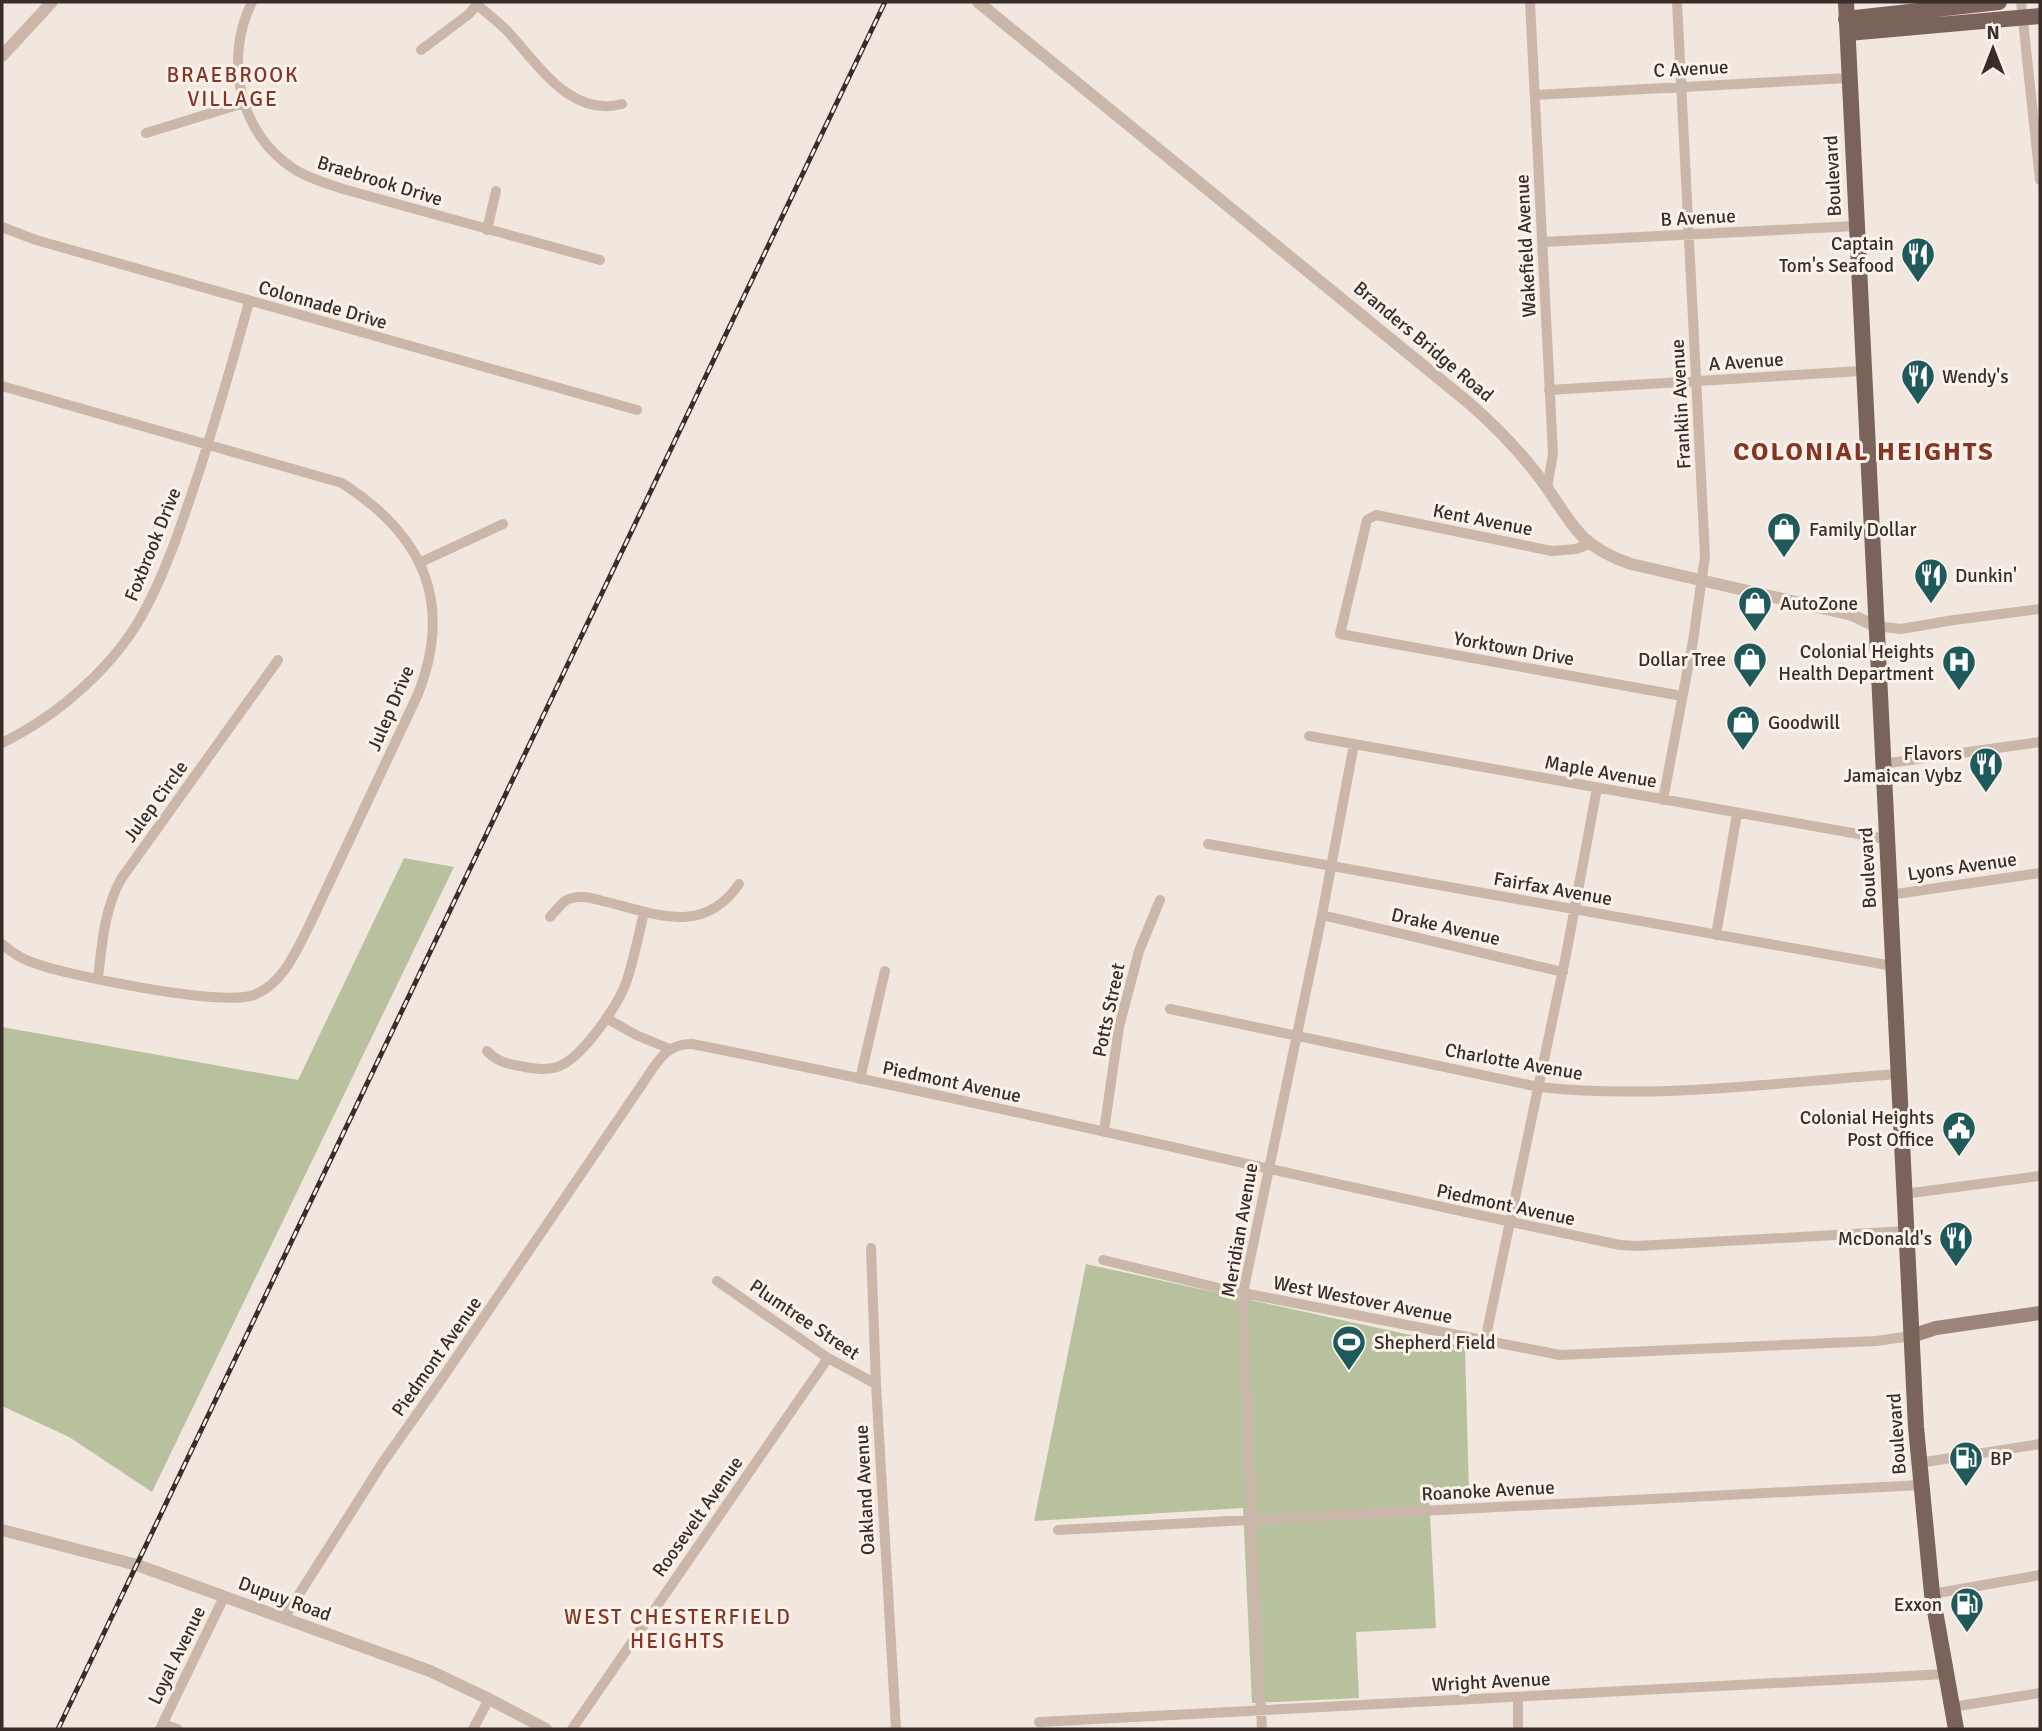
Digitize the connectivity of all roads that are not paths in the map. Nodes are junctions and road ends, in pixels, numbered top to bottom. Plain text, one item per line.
1 (52, 2) edge
2 (252, 2) edge
3 (978, 2) edge
4 (1530, 2) edge
5 (1678, 2) edge
6 (1846, 2) edge
7 (1999, 2) edge
8 (478, 3) edge
9 (2022, 10) edge
10 (2040, 16) edge
11 (1847, 26) junction
12 (421, 50) dead end
13 (2, 56) edge
14 (1849, 78) junction
15 (1681, 86) junction
16 (1535, 95) junction
17 (244, 103) junction
18 (622, 104) dead end
19 (146, 133) dead end
20 (2040, 168) edge
21 (2040, 180) edge
22 (496, 191) dead end
23 (2, 226) edge
24 (1856, 226) junction
25 (487, 230) junction
26 (1690, 235) junction
27 (1542, 242) junction
28 (600, 260) dead end
29 (249, 302) junction
30 (1862, 371) junction
31 (1697, 383) junction
32 (2, 386) edge
33 (1549, 390) junction
34 (637, 410) dead end
35 (208, 444) junction
36 (1547, 488) junction
37 (503, 524) dead end
38 (1589, 544) junction
39 (419, 563) junction
40 (1703, 580) junction
41 (2040, 609) edge
42 (1875, 626) junction
43 (1340, 634) joint
44 (278, 660) dead end
45 (1682, 696) junction
46 (1309, 736) dead end
47 (2040, 742) edge
48 (2, 743) edge
49 (1354, 744) junction
50 (1882, 764) junction
51 (1597, 788) junction
52 (1663, 800) junction
53 (1737, 814) junction
54 (1886, 839) junction
55 (1208, 844) dead end
56 (1331, 866) junction
57 (2040, 873) edge
58 (739, 884) dead end
59 (1889, 895) junction
60 (1160, 900) dead end
61 (1574, 909) junction
62 (644, 912) junction
63 (1322, 915) junction
64 (550, 917) dead end
65 (1716, 934) junction
66 (2, 944) edge
67 (1893, 966) junction
68 (885, 971) dead end
69 (1563, 972) junction
70 (98, 978) junction
71 (1170, 1009) dead end
72 (606, 1018) junction
73 (1297, 1036) junction
74 (670, 1049) junction
75 (487, 1051) dead end
76 (1898, 1073) junction
77 (859, 1079) junction
78 (1539, 1087) junction
79 (1104, 1131) junction
80 (1268, 1169) junction
81 (2040, 1176) edge
82 (1904, 1194) junction
83 (1511, 1223) junction
84 (1906, 1231) junction
85 (871, 1248) dead end
86 (1103, 1260) dead end
87 (717, 1281) dead end
88 (1243, 1293) junction
89 (2040, 1313) edge
90 (1911, 1336) junction
91 (1485, 1341) junction
92 (828, 1358) junction
93 (876, 1384) junction
94 (2040, 1444) edge
95 (1919, 1462) junction
96 (1921, 1485) junction
97 (1251, 1520) junction
98 (2, 1530) edge
99 (1058, 1530) dead end
100 (2040, 1575) edge
101 (1932, 1594) junction
102 (224, 1597) junction
103 (284, 1618) junction
104 (1946, 1674) junction
105 (2040, 1693) edge
106 (1518, 1697) junction
107 (489, 1699) junction
108 (1952, 1707) junction
109 (1261, 1711) junction
110 (1039, 1722) dead end
111 (161, 1726) edge
112 (177, 1729) edge
113 (473, 1729) edge
114 (546, 1729) edge
115 (572, 1729) edge
116 (896, 1729) edge
117 (1262, 1729) edge
118 (1518, 1729) edge
119 (1955, 1729) edge

1 - 13 street
2 - 17 street, Braebrook Drive
3 - 36 street, Branders Bridge Road
4 - 16 street, Wakefield Avenue
5 - 15 street, Franklin Avenue
6 - 11 main road, Boulevard
7 - 11 main road
8 - 12 street
8 - 18 street
9 - 10 main road
9 - 11 main road
9 - 20 street
11 - 14 main road, Boulevard
14 - 15 street, C Avenue
14 - 24 main road, Boulevard
15 - 16 street, C Avenue
15 - 26 street, Franklin Avenue
16 - 27 street, Wakefield Avenue
17 - 19 street
17 - 25 street, Braebrook Drive
20 - 21 street
22 - 25 street
23 - 29 street, Colonnade Drive
24 - 26 street, B Avenue
24 - 30 main road, Boulevard
25 - 28 street, Braebrook Drive
26 - 27 street, B Avenue
26 - 31 street, Franklin Avenue
27 - 33 street, Wakefield Avenue
29 - 34 street, Colonnade Drive
29 - 35 street, Foxbrook Drive
30 - 31 street, A Avenue
30 - 42 main road, Boulevard
31 - 33 street, A Avenue
31 - 40 street, Franklin Avenue
32 - 35 street, Julep Drive
33 - 36 street, Wakefield Avenue
35 - 39 street, Julep Drive
35 - 48 street, Foxbrook Drive
36 - 38 street, Branders Bridge Road
37 - 39 street
38 - 40 street, Branders Bridge Road
38 - 43 street, Kent Avenue
39 - 70 street, Julep Drive
40 - 42 street, Branders Bridge Road
40 - 45 street, Franklin Avenue
41 - 42 street
42 - 50 main road, Boulevard
43 - 45 street, Yorktown Drive
44 - 70 street, Julep Circle
45 - 52 street, Franklin Avenue
46 - 49 street, Maple Avenue
47 - 50 street
49 - 51 street, Maple Avenue
49 - 56 street, Meridian Avenue
50 - 54 main road, Boulevard
51 - 52 street, Maple Avenue
51 - 61 street
52 - 53 street, Maple Avenue
53 - 54 street, Maple Avenue
53 - 65 street
54 - 59 main road, Boulevard
55 - 56 street, Fairfax Avenue
56 - 61 street, Fairfax Avenue
56 - 63 street, Meridian Avenue
57 - 59 street, Lyons Avenue
58 - 62 street
59 - 67 main road, Boulevard
60 - 79 street, Potts Street
61 - 65 street, Fairfax Avenue
61 - 69 street
62 - 64 street
62 - 72 street
63 - 69 street, Drake Avenue
63 - 73 street, Meridian Avenue
65 - 67 street, Fairfax Avenue
66 - 70 street, Julep Drive
67 - 76 main road, Boulevard
68 - 77 street
69 - 78 street
71 - 73 street, Charlotte Avenue
72 - 74 street
72 - 75 street
73 - 78 street, Charlotte Avenue
73 - 80 street, Meridian Avenue
74 - 77 street, Piedmont Avenue
74 - 103 street, Piedmont Avenue
76 - 78 street, Charlotte Avenue
76 - 82 main road, Boulevard
77 - 79 street, Piedmont Avenue
78 - 83 street
79 - 80 street, Piedmont Avenue
80 - 83 street, Piedmont Avenue
80 - 88 street, Meridian Avenue
81 - 82 street
82 - 84 main road, Boulevard
83 - 84 street, Piedmont Avenue
83 - 91 street
84 - 90 main road, Boulevard
85 - 93 street, Oakland Avenue
86 - 88 street, West Westover Avenue
87 - 92 street, Plumtree Street
88 - 91 street, West Westover Avenue
88 - 97 street, Meridian Avenue
89 - 90 main road
90 - 91 street, West Westover Avenue
90 - 95 main road, Boulevard
92 - 93 street, Plumtree Street
92 - 115 street, Roosevelt Avenue
93 - 116 street, Oakland Avenue
94 - 95 street
95 - 96 main road, Boulevard
96 - 97 street, Roanoke Avenue
96 - 101 main road, Boulevard
97 - 99 street, Roanoke Avenue
97 - 109 street, Meridian Avenue
98 - 102 street, Dupuy Road
100 - 101 street
101 - 104 main road, Boulevard
102 - 103 street, Dupuy Road
102 - 111 street, Loyal Avenue
103 - 107 street, Dupuy Road
104 - 106 street, Wright Avenue
104 - 108 main road, Boulevard
105 - 108 street
106 - 109 street, Wright Avenue
106 - 118 street
107 - 113 street
107 - 114 street, Dupuy Road
108 - 119 main road, Boulevard
109 - 110 street, Wright Avenue
109 - 117 street, Meridian Avenue
111 - 112 street

